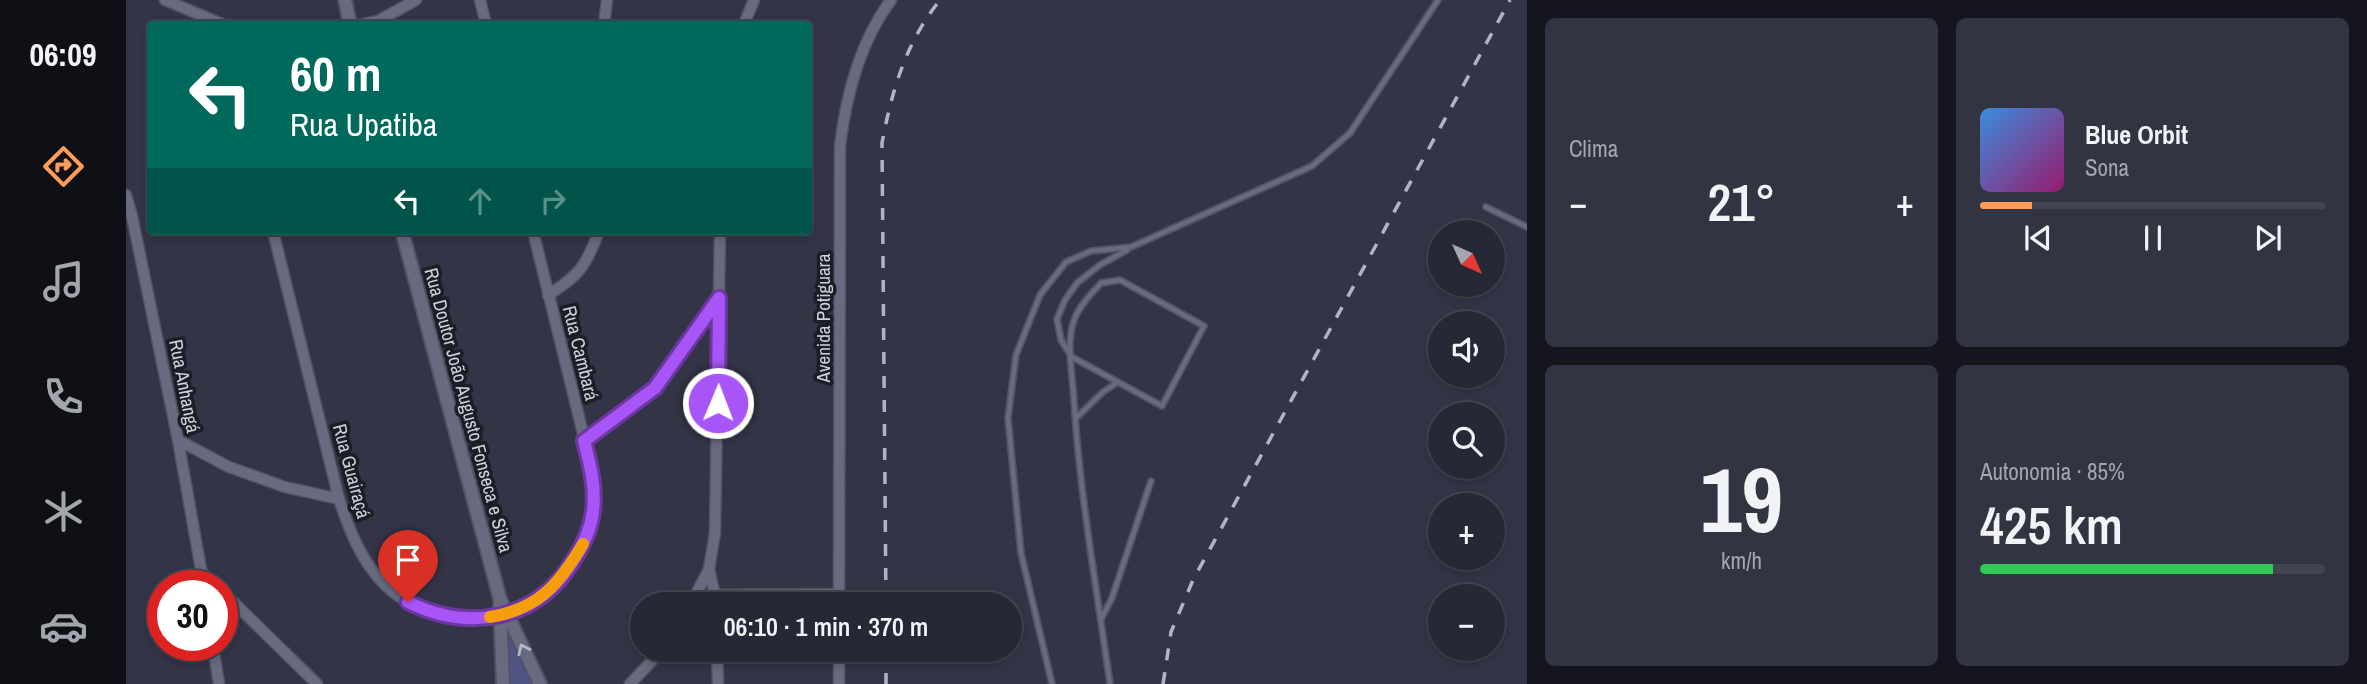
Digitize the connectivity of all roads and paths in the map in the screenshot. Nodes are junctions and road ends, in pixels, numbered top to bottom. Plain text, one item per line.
1 (165, 0) edge
2 (345, 0) edge
3 (416, 0) edge
4 (480, 0) edge
5 (607, 0) edge
6 (754, 0) edge
7 (891, 0) edge
8 (1438, 0) edge
9 (215, 21) edge
10 (349, 21) edge
11 (374, 21) edge
12 (485, 21) edge
13 (604, 21) edge
14 (745, 21) edge
15 (126, 195) edge
16 (1486, 207) dead end
17 (129, 217) edge
18 (1527, 227) edge
19 (275, 235) edge
20 (403, 235) edge
21 (534, 235) edge
22 (597, 235) edge
23 (720, 235) edge
24 (1130, 247) junction
25 (548, 295) junction
26 (719, 298) junction
27 (1072, 357) junction
28 (1118, 382) junction
29 (1075, 419) junction
30 (178, 440) junction
31 (584, 441) junction
32 (1151, 481) dead end
33 (339, 499) junction
34 (709, 569) junction
35 (201, 570) edge
36 (697, 592) edge
37 (715, 592) edge
38 (839, 592) edge
39 (238, 607) edge
40 (504, 615) junction
41 (1101, 619) junction
42 (215, 661) edge
43 (651, 662) edge
44 (717, 662) edge
45 (839, 662) edge
46 (219, 684) edge
47 (317, 684) edge
48 (503, 684) edge
49 (540, 684) edge
50 (630, 684) edge
51 (718, 684) edge
52 (839, 684) edge
53 (1052, 684) edge
54 (1110, 684) edge

1 - 9 street
2 - 10 street
3 - 11 street
4 - 12 street
5 - 13 street
6 - 14 street
7 - 38 street, Avenida Potiguara
8 - 24 lane
15 - 17 street, Rua Anhangá
16 - 18 lane
17 - 30 street, Rua Anhangá
19 - 33 street, Rua Guairaçá
20 - 40 street, Rua Doutor João Augusto Fonseca e Silva
21 - 25 street, Rua Cambará
22 - 25 street
23 - 26 street
24 - 27 lane
24 - 53 lane
25 - 31 street, Rua Cambará
26 - 31 street
26 - 34 street
27 - 28 lane
27 - 28 lane
27 - 29 lane
28 - 29 lane
29 - 41 lane
30 - 33 street
30 - 35 street, Rua Anhangá
31 - 40 street, Rua Cambará
32 - 41 lane
33 - 40 street, Rua Guairaçá
34 - 36 street
34 - 37 street
39 - 47 street
40 - 48 street, Rua Doutor João Augusto Fonseca e Silva
49 -> 40 street, Rua Doutor João Augusto Fonseca e Silva
41 - 54 lane
42 - 46 street
43 - 50 street
44 - 51 street
45 - 52 street

